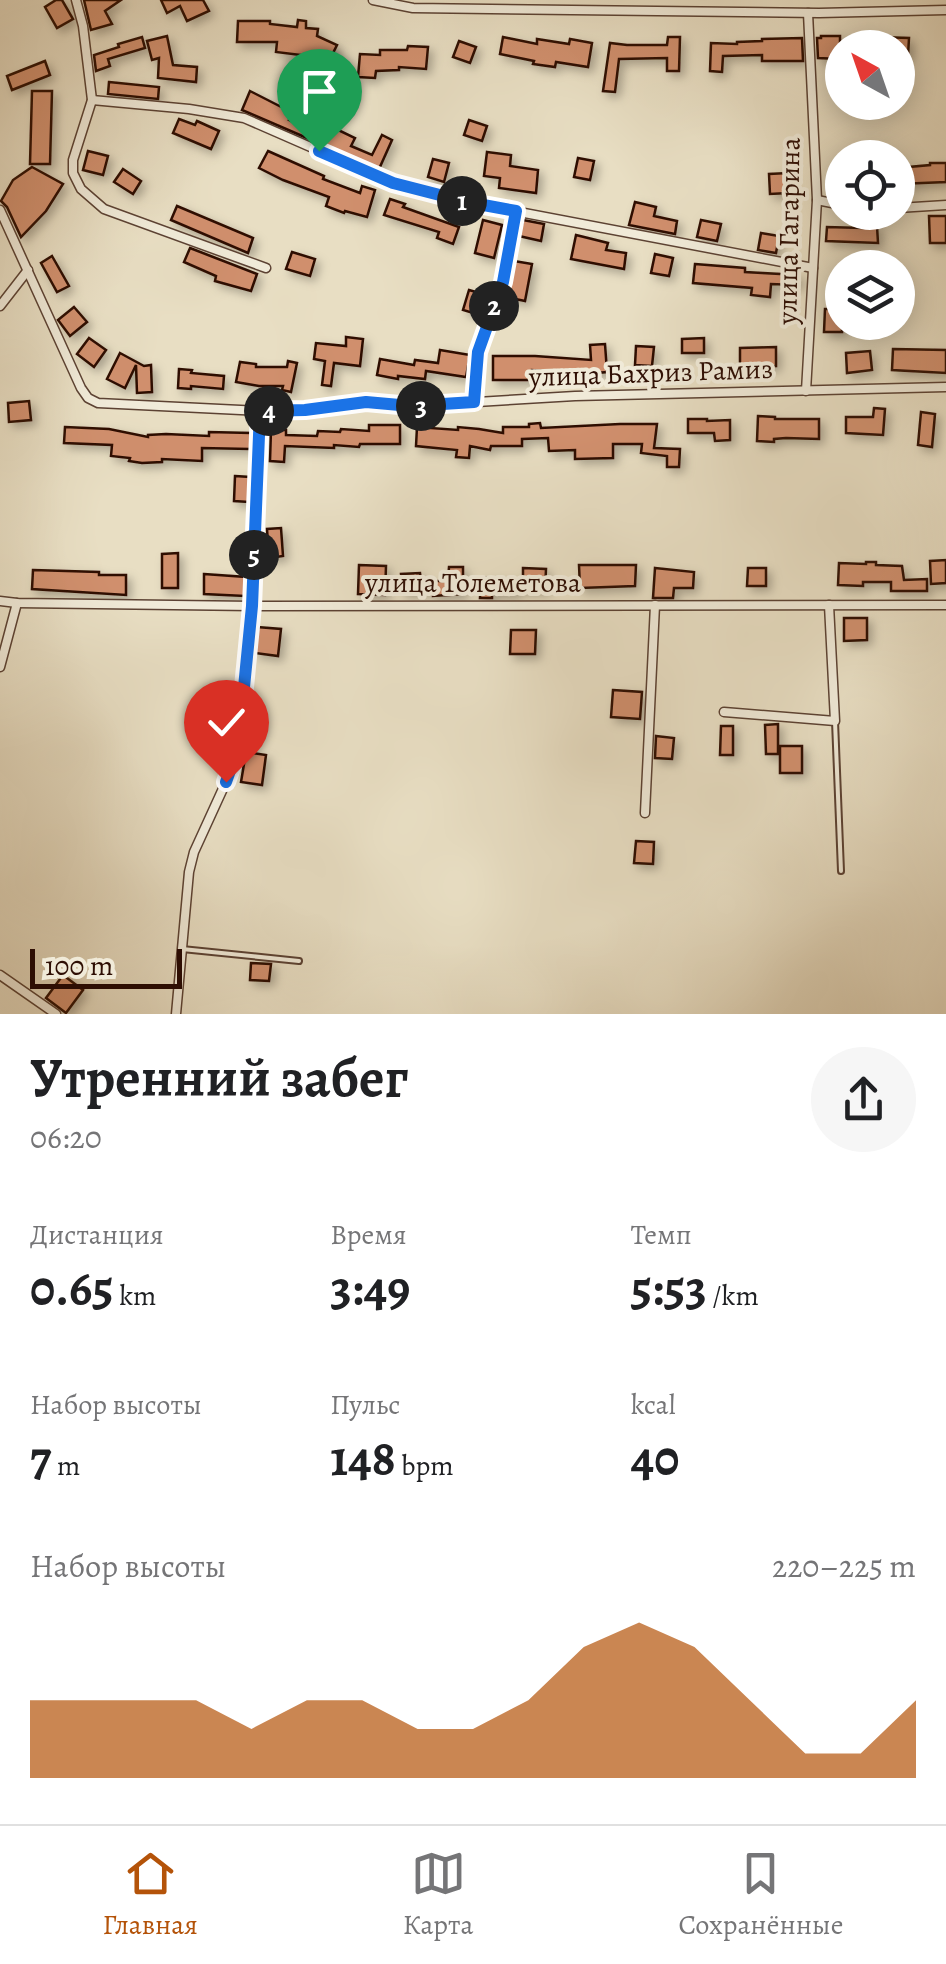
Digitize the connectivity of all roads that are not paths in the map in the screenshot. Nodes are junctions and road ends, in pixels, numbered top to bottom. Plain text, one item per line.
1 (76, 0) edge
2 (373, 0) edge
3 (820, 0) edge
4 (946, 10) edge
5 (808, 13) junction
6 (820, 13) junction
7 (92, 100) junction
8 (818, 200) junction
9 (825, 201) edge
10 (946, 205) edge
11 (915, 207) edge
12 (0, 210) edge
13 (516, 211) junction
14 (266, 268) dead end
15 (813, 268) junction
16 (28, 270) junction
17 (0, 306) edge
18 (946, 387) edge
19 (806, 391) junction
20 (474, 402) junction
21 (260, 411) junction
22 (0, 600) edge
23 (17, 603) junction
24 (655, 605) junction
25 (830, 605) junction
26 (946, 605) edge
27 (252, 606) junction
28 (0, 667) edge
29 (724, 712) dead end
30 (835, 721) junction
31 (645, 813) dead end
32 (841, 871) dead end
33 (182, 949) junction
34 (299, 960) dead end
35 (0, 976) edge
36 (56, 1014) edge
37 (176, 1014) edge

1 - 7 street
2 - 5 street
3 - 6 street
4 - 6 street
5 - 6 street
5 - 8 street, улица Гагарина
7 - 13 street
7 - 14 street
8 - 9 street
8 - 15 street, улица Гагарина
10 - 11 street
12 - 16 street, улица Бахриз Рамиз
13 - 15 street
13 - 20 street
15 - 19 street, улица Гагарина
16 - 17 street
16 - 21 street, улица Бахриз Рамиз
18 - 19 street, улица Бахриз Рамиз
19 - 20 street, улица Бахриз Рамиз
20 - 21 street, улица Бахриз Рамиз
21 - 27 street
22 - 23 street, улица Толеметова
23 - 27 street, улица Толеметова
23 - 28 street
24 - 25 street, улица Толеметова
24 - 27 street, улица Толеметова
24 - 31 street
25 - 26 street, улица Толеметова
25 - 30 street
27 - 33 street
29 - 30 street
30 - 32 lane
33 - 34 lane
33 - 37 street
35 - 36 street

